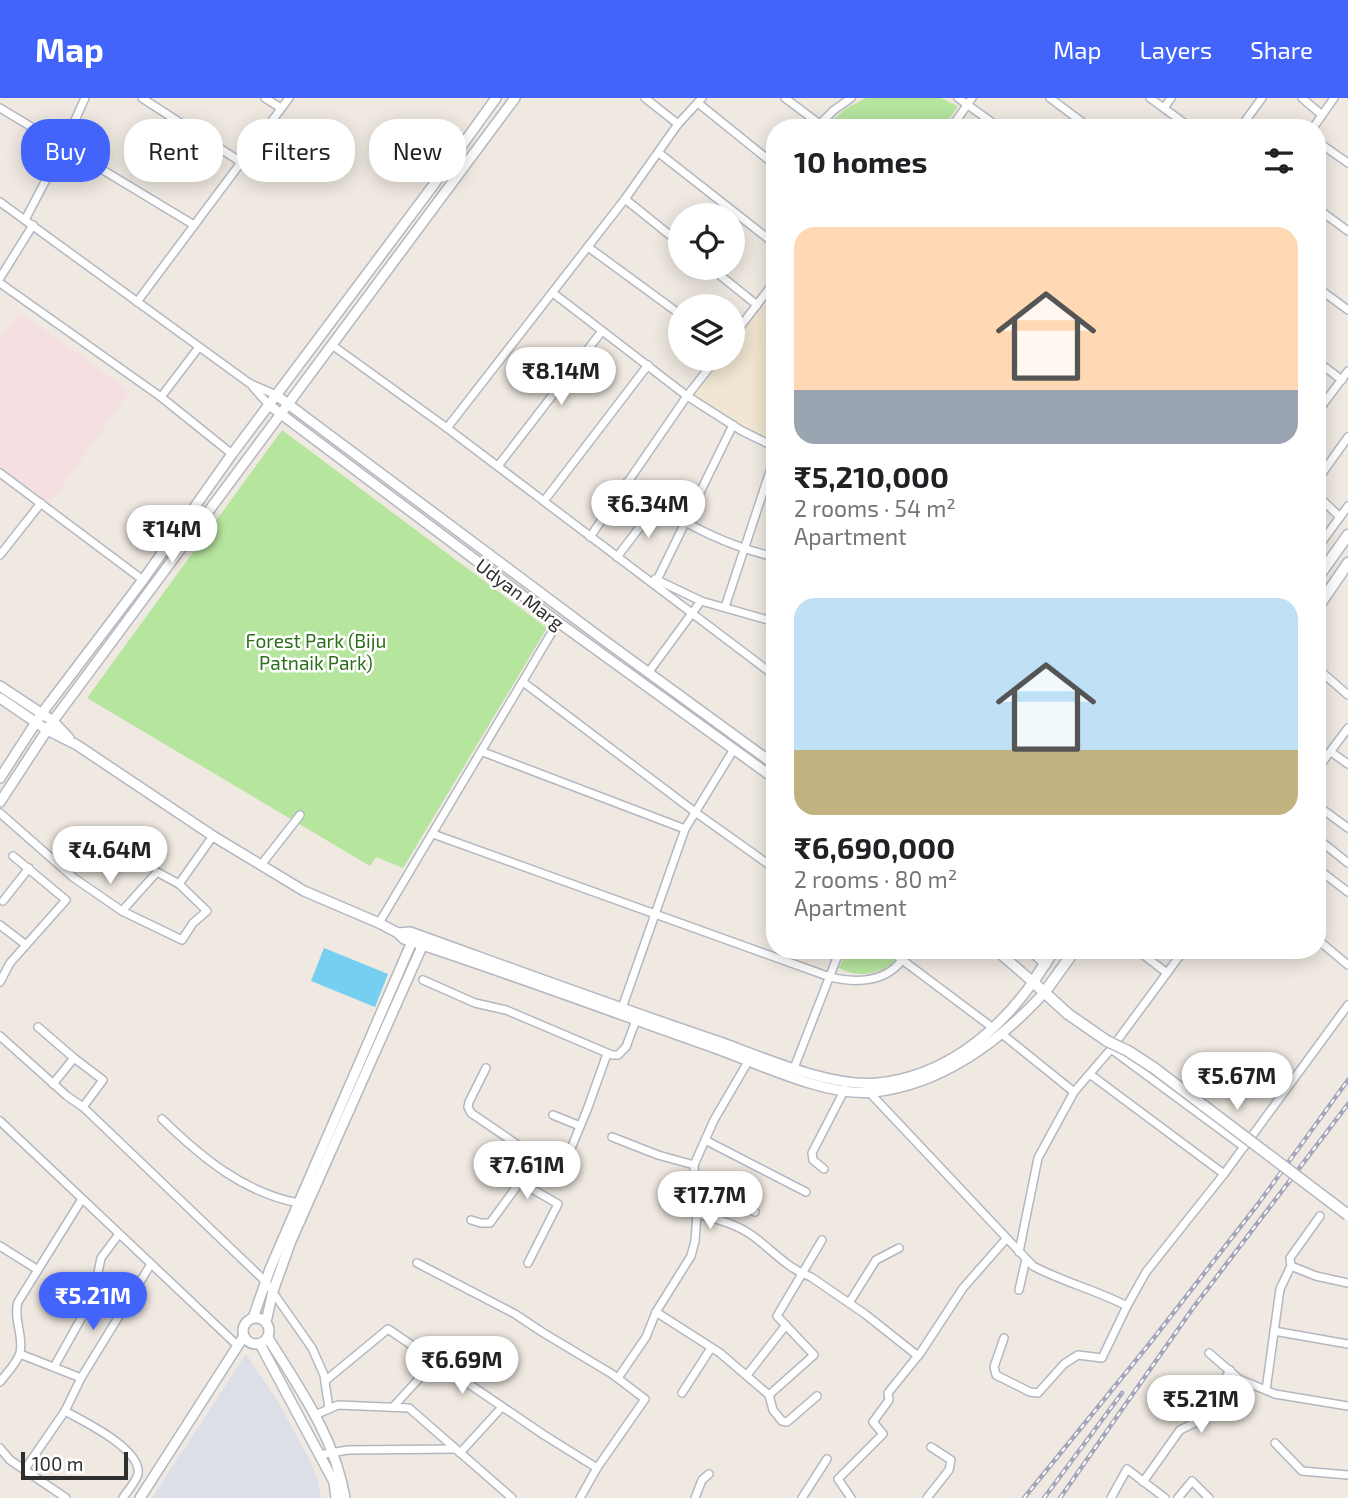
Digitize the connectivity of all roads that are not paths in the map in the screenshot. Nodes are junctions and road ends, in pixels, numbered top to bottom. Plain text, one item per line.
1 (85, 98) edge
2 (142, 98) edge
3 (265, 98) edge
4 (289, 98) edge
5 (496, 98) edge
6 (515, 98) edge
7 (645, 98) edge
8 (785, 98) edge
9 (851, 98) edge
10 (958, 98) edge
11 (1050, 98) edge
12 (1150, 98) edge
13 (1171, 98) edge
14 (1262, 98) edge
15 (1302, 98) edge
16 (1334, 98) edge
17 (700, 101) edge
18 (971, 101) edge
19 (0, 108) edge
20 (281, 108) junction
21 (1164, 108) junction
22 (1322, 115) junction
23 (76, 119) edge
24 (273, 119) edge
25 (813, 119) edge
26 (827, 119) edge
27 (958, 119) edge
28 (990, 119) edge
29 (1078, 119) edge
30 (1179, 119) edge
31 (1247, 119) edge
32 (1319, 119) edge
33 (21, 121) edge
34 (678, 124) junction
35 (1326, 148) edge
36 (659, 153) junction
37 (766, 157) edge
38 (237, 159) edge
39 (1348, 163) edge
40 (237, 169) edge
41 (110, 175) edge
42 (45, 182) edge
43 (625, 199) junction
44 (0, 202) edge
45 (1326, 215) edge
46 (25, 220) junction
47 (33, 225) junction
48 (194, 225) junction
49 (1348, 231) edge
50 (668, 234) edge
51 (766, 237) edge
52 (589, 247) junction
53 (0, 278) edge
54 (726, 280) edge
55 (0, 283) edge
56 (553, 293) junction
57 (766, 293) edge
58 (1326, 294) edge
59 (137, 302) junction
60 (668, 305) edge
61 (757, 305) junction
62 (1348, 310) edge
63 (745, 320) edge
64 (602, 331) junction
65 (332, 345) junction
66 (199, 346) junction
67 (648, 365) junction
68 (1326, 368) edge
69 (707, 371) edge
70 (1348, 371) edge
71 (1342, 380) junction
72 (249, 383) junction
73 (276, 395) junction
74 (687, 396) junction
75 (161, 397) junction
76 (1326, 401) edge
77 (269, 405) junction
78 (289, 405) junction
79 (282, 415) junction
80 (733, 425) junction
81 (447, 428) junction
82 (1348, 437) edge
83 (766, 442) edge
84 (232, 454) junction
85 (498, 466) junction
86 (1326, 468) edge
87 (0, 473) edge
88 (627, 482) junction
89 (766, 484) edge
90 (544, 501) junction
91 (41, 503) junction
92 (1326, 504) edge
93 (656, 506) junction
94 (1348, 506) edge
95 (1340, 517) junction
96 (686, 524) junction
97 (1348, 535) edge
98 (1326, 536) edge
99 (590, 537) junction
100 (745, 550) junction
101 (0, 555) edge
102 (766, 555) edge
103 (617, 557) junction
104 (1348, 563) edge
105 (1326, 566) edge
106 (635, 570) junction
107 (143, 580) junction
108 (657, 580) junction
109 (541, 594) junction
110 (1326, 595) edge
111 (701, 601) junction
112 (534, 604) junction
113 (725, 607) junction
114 (693, 615) junction
115 (766, 619) edge
116 (558, 622) junction
117 (766, 669) edge
118 (648, 673) junction
119 (1326, 676) edge
120 (523, 682) junction
121 (0, 686) edge
122 (1348, 695) edge
123 (0, 698) edge
124 (42, 713) junction
125 (53, 721) junction
126 (36, 722) junction
127 (1348, 728) edge
128 (47, 730) junction
129 (75, 744) junction
130 (734, 749) junction
131 (1331, 751) junction
132 (483, 752) junction
133 (1326, 757) edge
134 (766, 758) edge
135 (1348, 764) edge
136 (766, 772) edge
137 (0, 778) edge
138 (0, 802) edge
139 (1326, 812) edge
140 (0, 813) edge
141 (695, 813) junction
142 (300, 815) dead end
143 (1348, 828) edge
144 (685, 829) junction
145 (433, 834) junction
146 (213, 836) junction
147 (1326, 845) edge
148 (13, 856) dead end
149 (766, 863) edge
150 (1348, 863) edge
151 (261, 865) junction
152 (29, 869) junction
153 (1326, 875) edge
154 (179, 884) junction
155 (1348, 892) edge
156 (3, 901) dead end
157 (122, 911) junction
158 (655, 914) junction
159 (379, 923) junction
160 (0, 925) edge
161 (414, 938) junction
162 (424, 941) junction
163 (26, 945) junction
164 (1326, 947) edge
165 (766, 954) edge
166 (780, 959) edge
167 (837, 959) edge
168 (1006, 959) edge
169 (1040, 959) edge
170 (1049, 959) edge
171 (1068, 959) edge
172 (1149, 959) edge
173 (1177, 959) edge
174 (902, 960) joint
175 (1046, 964) junction
176 (1348, 965) edge
177 (1058, 973) junction
178 (1167, 973) junction
179 (830, 977) junction
180 (423, 980) dead end
181 (0, 982) edge
182 (1033, 982) junction
183 (1044, 993) junction
184 (1348, 1004) edge
185 (622, 1008) junction
186 (636, 1020) junction
187 (38, 1027) dead end
188 (993, 1028) junction
189 (1002, 1034) junction
190 (0, 1036) edge
191 (1109, 1045) junction
192 (607, 1054) junction
193 (74, 1058) junction
194 (749, 1060) junction
195 (486, 1068) dead end
196 (794, 1068) junction
197 (1091, 1075) junction
198 (356, 1083) junction
199 (53, 1084) junction
200 (845, 1086) junction
201 (1074, 1092) junction
202 (870, 1093) junction
203 (83, 1107) junction
204 (346, 1107) junction
205 (552, 1115) dead end
206 (162, 1119) dead end
207 (0, 1121) edge
208 (580, 1126) junction
209 (612, 1137) dead end
210 (705, 1140) junction
211 (1244, 1147) junction
212 (537, 1158) junction
213 (694, 1164) junction
214 (824, 1169) dead end
215 (1224, 1174) junction
216 (520, 1182) junction
217 (694, 1182) junction
218 (806, 1192) dead end
219 (82, 1199) junction
220 (299, 1202) junction
221 (755, 1212) dead end
222 (697, 1214) junction
223 (1348, 1215) edge
224 (1320, 1216) dead end
225 (471, 1220) dead end
226 (120, 1234) junction
227 (1006, 1239) junction
228 (822, 1240) dead end
229 (0, 1246) edge
230 (899, 1248) dead end
231 (1019, 1252) junction
232 (1026, 1259) junction
233 (417, 1263) dead end
234 (528, 1263) dead end
235 (150, 1264) junction
236 (1291, 1266) junction
237 (38, 1270) junction
238 (801, 1274) junction
239 (265, 1281) junction
240 (1348, 1283) edge
241 (1018, 1290) dead end
242 (273, 1291) junction
243 (849, 1303) junction
244 (1127, 1306) junction
245 (656, 1312) junction
246 (253, 1318) junction
247 (266, 1322) junction
248 (786, 1325) junction
249 (1274, 1331) junction
250 (244, 1336) junction
251 (1004, 1338) dead end
252 (264, 1341) junction
253 (1348, 1344) edge
254 (237, 1345) junction
255 (711, 1348) junction
256 (1209, 1353) dead end
257 (20, 1354) junction
258 (918, 1356) junction
259 (435, 1361) junction
260 (54, 1367) junction
261 (1230, 1370) junction
262 (747, 1375) junction
263 (81, 1378) junction
264 (618, 1378) junction
265 (325, 1381) junction
266 (0, 1382) edge
267 (1266, 1390) junction
268 (682, 1393) dead end
269 (769, 1395) junction
270 (817, 1396) dead end
271 (1348, 1406) edge
272 (393, 1407) junction
273 (502, 1407) junction
274 (329, 1409) junction
275 (65, 1411) junction
276 (315, 1415) junction
277 (1275, 1443) dead end
278 (931, 1447) dead end
279 (0, 1448) edge
280 (458, 1451) junction
281 (333, 1452) junction
282 (319, 1455) junction
283 (827, 1459) dead end
284 (597, 1468) junction
285 (25, 1469) junction
286 (709, 1474) dead end
287 (1348, 1475) edge
288 (1143, 1482) junction
289 (66, 1498) edge
290 (123, 1498) edge
291 (140, 1498) edge
292 (336, 1498) edge
293 (345, 1498) edge
294 (512, 1498) edge
295 (580, 1498) edge
296 (695, 1498) edge
297 (802, 1498) edge
298 (852, 1498) edge
299 (927, 1498) edge
300 (1111, 1498) edge
301 (1165, 1498) edge
302 (1178, 1498) edge
303 (1209, 1498) edge

1 - 23 street
2 - 38 street
3 - 20 street
4 - 20 street
5 - 73 street
6 - 65 street
7 - 34 street
8 - 25 street
9 - 26 street
10 - 18 street
11 - 29 street
12 - 21 street
13 - 21 street
14 - 31 street
15 - 22 street
16 - 22 street
17 - 34 street
17 - 37 street
18 - 27 street
18 - 28 street
19 - 33 street
20 - 24 street
21 - 30 street
22 - 32 street
34 - 36 street
35 - 39 street
36 - 43 street
36 - 51 street
40 - 48 street
41 - 48 street
42 - 46 street
43 - 50 street
43 - 52 street
44 - 46 street
45 - 49 street
46 - 47 street
47 - 53 street
47 - 59 street
48 - 59 street
52 - 56 street
52 - 60 street
54 - 61 street
55 - 75 street
56 - 64 street
56 - 81 street
57 - 61 street
58 - 62 street
59 - 66 street
61 - 63 street
64 - 67 street
64 - 85 street
65 - 78 street
65 - 81 street
66 - 72 street
66 - 75 street
67 - 74 street
67 - 90 street
68 - 71 street
69 - 74 street
70 - 71 street
71 - 76 street
72 - 73 street
72 - 77 street
73 - 77 street
73 - 78 street, Udyan Marg
74 - 80 street
74 - 88 street
75 - 84 street
77 - 79 street, Udyan Marg
77 - 84 street
78 - 79 street
78 - 109 street, Udyan Marg
79 - 112 street, Udyan Marg
79 - 125 street
80 - 83 street
80 - 96 street
81 - 85 street
82 - 86 street
84 - 107 street
85 - 90 street
87 - 91 street
88 - 93 street
88 - 99 street
89 - 100 street
90 - 99 street
91 - 101 street
91 - 107 street
92 - 95 street
93 - 96 street
93 - 103 street
94 - 95 street
95 - 98 street
96 - 100 street
96 - 108 street
97 - 105 main road
99 - 103 street
100 - 102 street
100 - 113 street
103 - 106 street
104 - 110 main road
106 - 108 street
106 - 114 street
107 - 124 street
108 - 111 street
109 - 112 street
109 - 118 street, Udyan Marg
111 - 113 street
111 - 114 street
112 - 116 street, Udyan Marg
113 - 115 street
114 - 117 street
114 - 118 street
116 - 120 street
116 - 130 street, Udyan Marg
118 - 134 street, Udyan Marg
119 - 122 street
120 - 132 street
120 - 141 street
121 - 124 street
123 - 126 street
124 - 125 street
124 - 126 street
125 - 128 street
125 - 129 street
126 - 128 street
126 - 137 street
127 - 131 street
128 - 129 street
128 - 138 street
129 - 146 street
130 - 136 street, Udyan Marg
130 - 141 street
131 - 133 street
131 - 135 street
132 - 144 street
132 - 145 street
139 - 143 street
140 - 157 street
141 - 144 street
141 - 149 street
142 - 151 street
144 - 158 street
145 - 158 street
145 - 159 street
146 - 151 street
146 - 154 street
147 - 150 street
148 - 152 street
151 - 159 street
152 - 156 street
152 - 163 street
153 - 155 street
154 - 157 street
154 - 157 street
158 - 165 street
158 - 185 street
159 - 161 street
160 - 163 street
161 - 162 street
161 - 198 street
162 - 185 street
162 - 186 street
162 - 198 street
163 - 181 street
164 - 176 street
166 - 179 street
167 - 179 street
168 - 182 street
169 - 175 street
170 - 175 main road
171 - 177 main road
172 - 178 street
173 - 178 street
174 - 179 street
174 - 188 street
175 - 177 main road
175 - 182 main road
177 - 183 main road
178 - 191 street
179 - 196 street
180 - 192 street
182 - 183 main road
182 - 188 street
183 - 189 street
183 - 191 main road
184 - 211 street
185 - 196 street
186 - 192 street
186 - 194 street
187 - 193 street
188 - 200 street
189 - 201 street
189 - 202 street
190 - 199 street
191 - 197 street
191 - 211 street
191 - 223 main road, bridge
192 - 208 street
193 - 199 street
193 - 203 street
194 - 200 street
194 - 210 street
195 - 212 street
196 - 200 street
197 - 201 street
197 - 215 street
198 - 204 street
199 - 203 street
200 - 202 street
200 - 214 street
201 - 231 street
202 - 227 street
203 - 239 street
204 - 220 street
204 - 242 street
205 - 208 street
206 - 220 street
207 - 219 street
208 - 212 street
209 - 213 street
210 - 213 street
210 - 218 street
211 - 215 street
212 - 216 street
213 - 217 street
215 - 244 street
216 - 225 street
216 - 234 street
217 - 221 street
217 - 222 street
219 - 226 street
219 - 237 street
220 - 239 street
222 - 238 street
222 - 245 street
224 - 236 street
226 - 235 street
226 - 260 street
227 - 231 street
227 - 258 street
228 - 238 street
229 - 237 street
230 - 243 street
231 - 232 street
232 - 241 street
232 - 244 street
233 - 264 street
235 - 254 street
235 - 263 street
236 - 240 street
236 - 249 street
237 - 257 street
238 - 243 street
238 - 248 street
239 - 242 street
239 - 246 street
242 - 247 street
242 - 265 street
243 - 258 street
244 - 251 street
245 - 255 street
245 - 264 street
246 - 247 street
246 - 250 street
247 - 252 street
248 - 262 street
248 - 269 street
249 - 253 street
249 - 267 street
250 - 252 street
250 - 254 street
252 - 276 street
252 - 282 street
254 - 291 street
255 - 262 street
255 - 268 street
256 - 261 street
257 - 260 street
257 - 266 street
258 - 298 street
259 - 265 street
259 - 272 street
259 - 273 street
260 - 263 street
261 - 267 street
261 - 288 street
262 - 269 street
263 - 275 street
264 - 284 street
265 - 274 street
267 - 271 street
269 - 270 street
272 - 274 street
272 - 280 street
273 - 280 street
273 - 284 street
274 - 276 street
275 - 285 street
275 - 290 street
276 - 281 street
277 - 287 street
278 - 299 street
279 - 285 street
280 - 281 street
280 - 294 street
281 - 282 street
281 - 293 street
282 - 292 street
283 - 297 street
284 - 295 street
285 - 289 street
286 - 296 street
288 - 300 street
288 - 301 street
302 - 303 street

